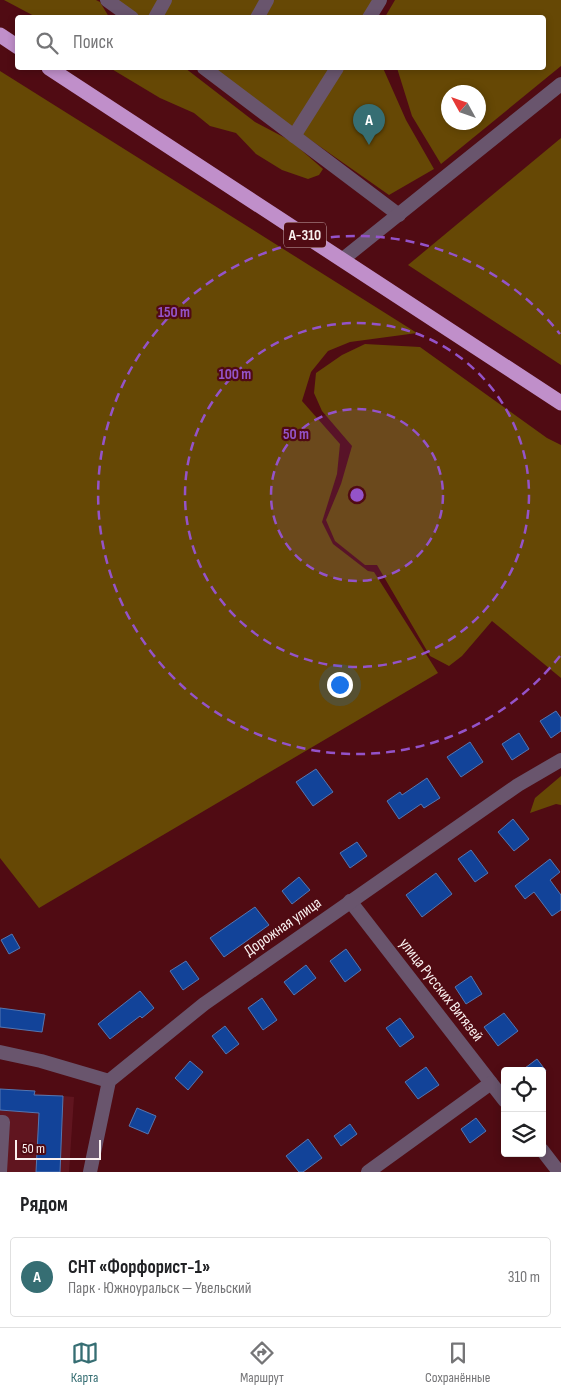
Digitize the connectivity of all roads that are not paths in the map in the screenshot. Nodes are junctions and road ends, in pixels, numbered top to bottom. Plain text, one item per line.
1 (107, 0) edge
2 (165, 0) edge
3 (267, 0) edge
4 (380, 0) edge
5 (128, 15) edge
6 (157, 15) edge
7 (258, 15) edge
8 (371, 15) edge
9 (0, 36) edge
10 (0, 42) edge
11 (15, 46) edge
12 (15, 47) edge
13 (52, 70) edge
14 (336, 70) edge
15 (224, 73) edge
16 (561, 84) edge
17 (294, 136) junction
18 (399, 215) junction
19 (343, 260) junction
20 (561, 403) edge
21 (561, 760) edge
22 (350, 901) junction
23 (0, 1052) edge
24 (109, 1081) junction
25 (491, 1083) junction
26 (501, 1096) edge
27 (0, 1122) edge
28 (546, 1155) edge
29 (0, 1172) edge
30 (90, 1172) edge
31 (368, 1172) edge
32 (559, 1172) edge

1 - 5 street
2 - 6 street
3 - 7 street
4 - 8 street
9 - 11 highway
10 - 12 highway
13 - 19 highway, А-310
14 - 17 street
15 - 17 street
16 - 18 street
17 - 18 street
18 - 19 street
19 - 20 highway, А-310
21 - 22 street, Дорожная улица
22 - 24 street, Дорожная улица
22 - 25 street, улица Русских Витязей
23 - 24 street
24 - 30 street
25 - 26 street, улица Русских Витязей
25 - 31 street
27 - 29 street
28 - 32 street

